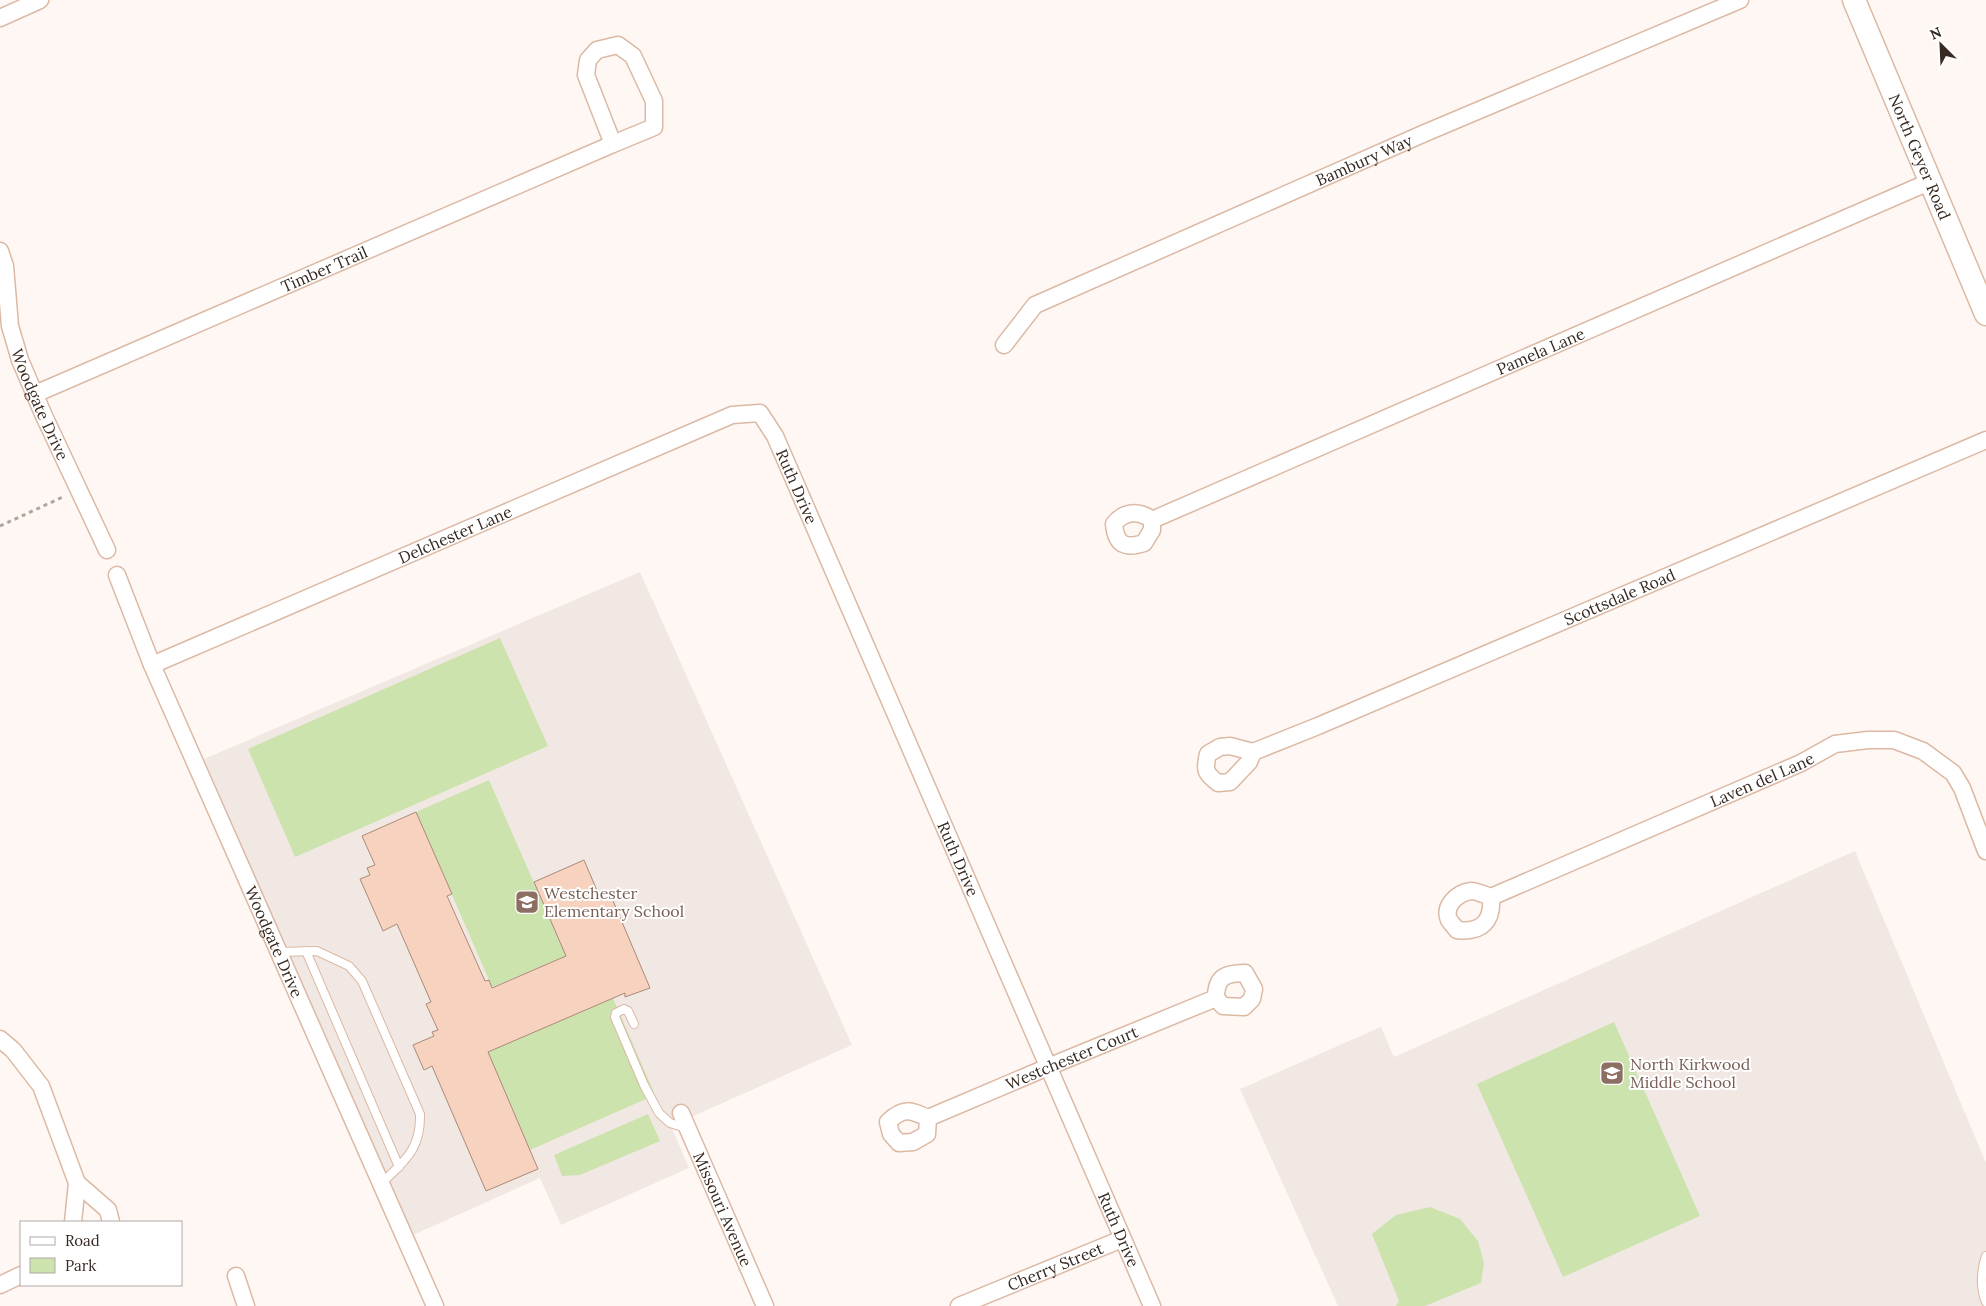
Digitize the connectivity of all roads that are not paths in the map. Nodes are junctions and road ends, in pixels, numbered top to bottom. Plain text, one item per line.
1 (40, 0) edge
2 (1740, 0) edge
3 (1854, 0) edge
4 (0, 18) edge
5 (612, 144) junction
6 (1930, 182) junction
7 (0, 251) edge
8 (1986, 314) edge
9 (1004, 345) dead end
10 (35, 394) junction
11 (760, 413) joint
12 (1986, 440) edge
13 (1152, 520) dead end
14 (106, 550) dead end
15 (117, 574) dead end
16 (152, 665) junction
17 (1253, 752) dead end
18 (1986, 851) edge
19 (1491, 897) dead end
20 (306, 951) junction
21 (279, 952) junction
22 (1216, 998) dead end
23 (634, 1024) dead end
24 (0, 1039) edge
25 (1048, 1067) junction
26 (681, 1113) dead end
27 (928, 1118) dead end
28 (688, 1129) junction
29 (398, 1167) junction
30 (77, 1183) junction
31 (381, 1184) junction
32 (73, 1221) edge
33 (111, 1221) edge
34 (1122, 1239) junction
35 (1986, 1256) edge
36 (20, 1275) edge
37 (236, 1276) dead end
38 (0, 1285) edge
39 (1986, 1302) edge
40 (246, 1306) edge
41 (435, 1306) edge
42 (765, 1306) edge
43 (959, 1306) edge
44 (1152, 1306) edge

1 - 4 street
2 - 9 street, Bambury Way
3 - 6 street, North Geyer Road
5 - 5 street, Timber Trail
5 - 10 street, Timber Trail
6 - 8 street, North Geyer Road
6 - 13 street, Pamela Lane
7 - 10 street, Woodgate Drive
10 - 14 street, Woodgate Drive
11 - 16 street, Delchester Lane
11 - 25 street, Ruth Drive
12 - 17 street, Scottsdale Road
15 - 16 street, Woodgate Drive
16 - 21 street, Woodgate Drive
18 - 19 street, Laven del Lane
20 - 21 lane
20 - 29 lane
20 - 29 lane
21 - 31 street, Woodgate Drive
22 - 25 street, Westchester Court
23 - 28 lane
24 - 30 street
25 - 27 street, Westchester Court
25 - 34 street, Ruth Drive
26 - 28 street, Missouri Avenue
28 - 42 street, Missouri Avenue
29 - 31 lane
30 - 32 street
30 - 33 street
31 - 41 street, Woodgate Drive
34 - 43 street, Cherry Street
34 - 44 street, Ruth Drive
35 - 39 lane
36 - 38 street
37 - 40 street

